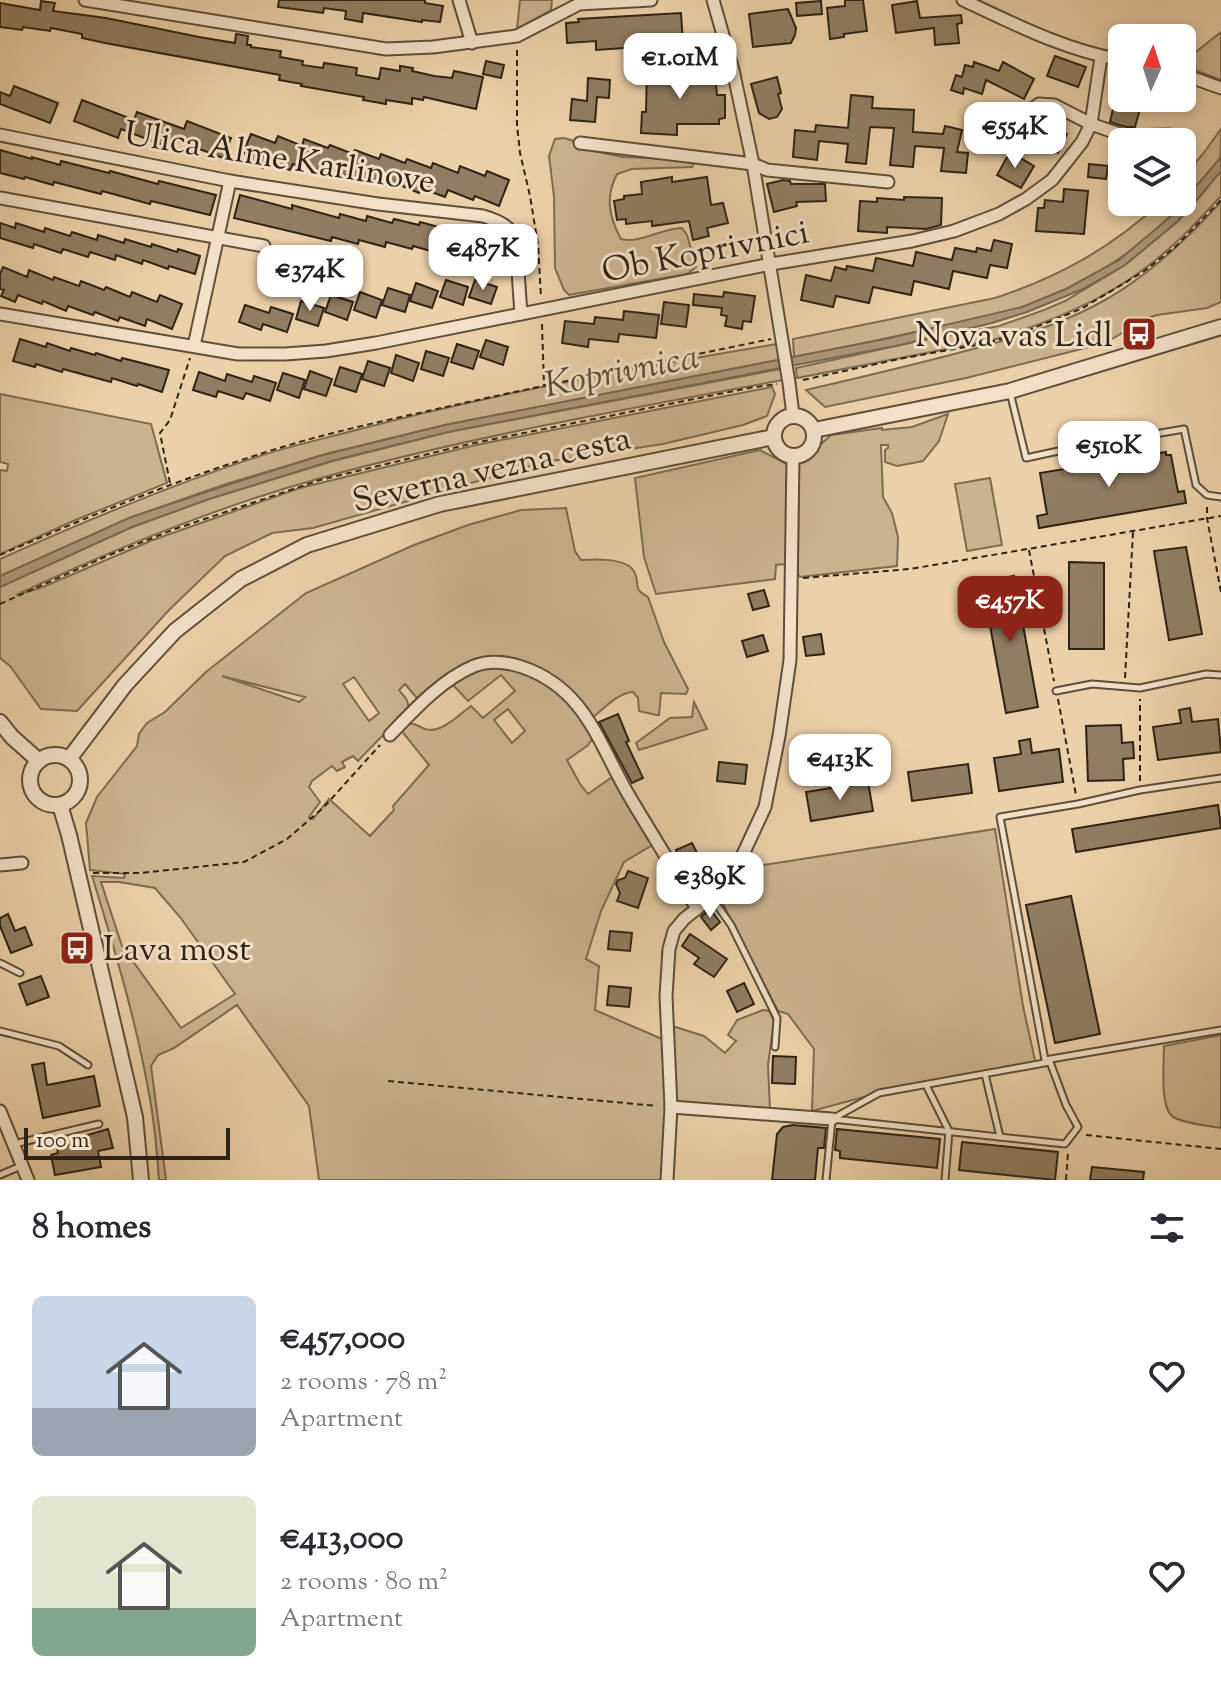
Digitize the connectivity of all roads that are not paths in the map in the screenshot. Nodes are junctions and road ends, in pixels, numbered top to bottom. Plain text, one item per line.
1 (85, 0) edge
2 (459, 0) edge
3 (651, 0) edge
4 (713, 0) edge
5 (963, 0) edge
6 (472, 43) junction
7 (1101, 57) junction
8 (1108, 58) edge
9 (1196, 79) edge
10 (1221, 88) edge
11 (1091, 124) junction
12 (1108, 130) edge
13 (0, 135) edge
14 (580, 143) dead end
15 (980, 146) dead end
16 (753, 164) junction
17 (230, 181) junction
18 (888, 182) dead end
19 (0, 198) edge
20 (217, 237) junction
21 (264, 246) dead end
22 (771, 264) junction
23 (0, 314) edge
24 (521, 314) junction
25 (1221, 327) edge
26 (194, 346) junction
27 (1010, 391) junction
28 (793, 415) junction
29 (814, 430) junction
30 (774, 437) junction
31 (793, 456) junction
32 (1221, 497) edge
33 (1221, 675) edge
34 (1056, 691) road end
35 (0, 722) edge
36 (390, 735) road end
37 (69, 759) junction
38 (39, 761) junction
39 (1221, 778) edge
40 (60, 805) junction
41 (22, 863) dead end
42 (0, 865) edge
43 (711, 897) junction
44 (697, 909) junction
45 (0, 963) edge
46 (20, 973) dead end
47 (1221, 1030) edge
48 (0, 1031) edge
49 (775, 1047) dead end
50 (88, 1065) dead end
51 (985, 1074) junction
52 (926, 1085) junction
53 (671, 1107) junction
54 (0, 1111) edge
55 (832, 1119) junction
56 (99, 1124) dead end
57 (949, 1131) junction
58 (1000, 1137) junction
59 (13, 1144) junction
60 (0, 1147) edge
61 (22, 1165) junction
62 (0, 1175) edge
63 (28, 1180) edge
64 (141, 1180) edge
65 (667, 1180) edge
66 (826, 1180) edge
67 (945, 1180) edge

1 - 6 street
2 - 6 street
3 - 6 street
4 - 16 street
5 - 7 street
7 - 8 street
7 - 11 street, Ob Koprivnici
9 - 10 street
11 - 12 street
11 - 15 street
11 - 22 street, Ob Koprivnici
13 - 17 street, Ulica Alme Karlinove
14 - 16 street
16 - 18 street
16 - 22 street
17 - 20 street
17 - 24 street, Ulica Alme Karlinove
19 - 20 street
20 - 21 street
20 - 26 street
22 - 24 street, Ob Koprivnici
22 - 28 street
23 - 26 street, Ob Koprivnici
24 - 26 street, Ob Koprivnici
25 - 27 street
27 - 29 street
27 - 32 lane
28 - 29 street
28 - 30 street
29 - 31 street
30 - 31 street
30 - 37 street, Severna vezna cesta
31 - 43 street
33 - 34 lane
35 - 38 street
36 - 44 street
37 - 38 street
37 - 40 street
38 - 40 street
39 - 47 lane
40 - 64 street
41 - 42 street
43 - 44 street
43 - 49 lane
44 - 53 street
45 - 46 lane
48 - 50 lane
51 - 52 lane
51 - 58 lane
51 - 58 lane
52 - 55 lane
52 - 57 lane
53 - 55 street
53 - 65 street
54 - 59 street
55 - 57 lane
55 - 66 lane
56 - 59 lane
57 - 58 lane
57 - 67 lane
59 - 60 street
59 - 61 street
61 - 62 lane
61 - 63 street

